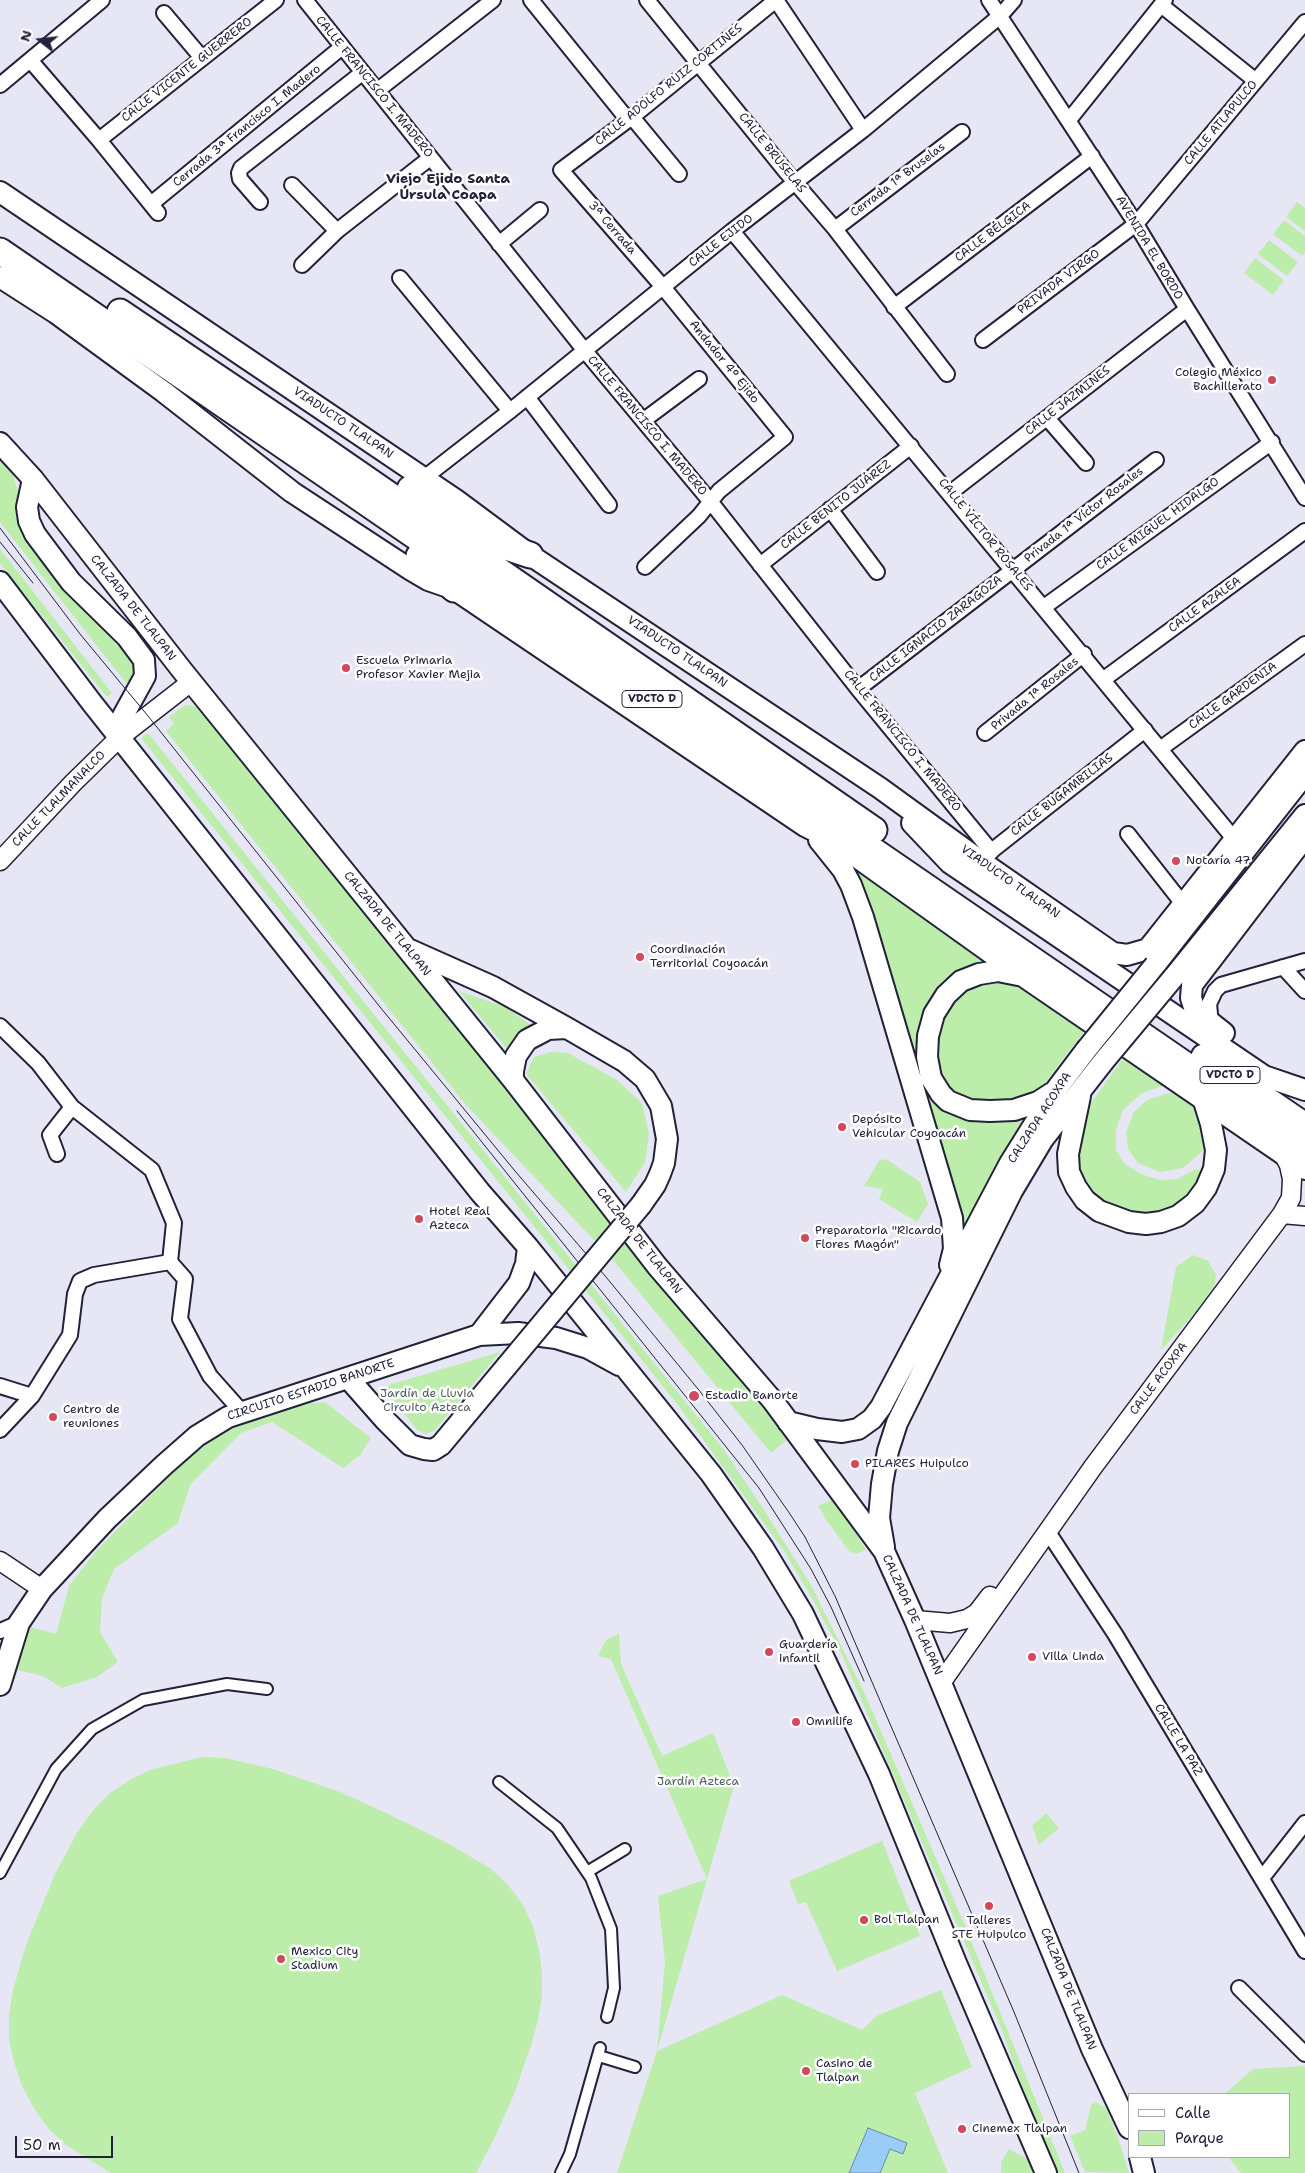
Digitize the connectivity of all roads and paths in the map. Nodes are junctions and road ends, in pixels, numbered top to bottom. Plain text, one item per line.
1 (102, 0) edge
2 (276, 0) edge
3 (305, 0) edge
4 (493, 0) edge
5 (531, 0) edge
6 (648, 0) edge
7 (776, 0) edge
8 (990, 0) edge
9 (1014, 0) edge
10 (1164, 2) edge
11 (164, 13) dead end
12 (1000, 16) junction
13 (1305, 22) edge
14 (342, 47) junction
15 (202, 58) junction
16 (30, 60) junction
17 (698, 62) junction
18 (362, 72) junction
19 (1256, 81) junction
20 (0, 85) edge
21 (378, 90) junction
22 (630, 119) junction
23 (1069, 120) junction
24 (863, 130) junction
25 (962, 132) dead end
26 (99, 140) junction
27 (1092, 156) junction
28 (430, 158) junction
29 (561, 170) joint
30 (680, 174) dead end
31 (795, 183) junction
32 (292, 185) dead end
33 (0, 192) edge
34 (260, 202) dead end
35 (540, 210) dead end
36 (1136, 224) junction
37 (834, 228) junction
38 (337, 231) junction
39 (732, 231) junction
40 (0, 232) edge
41 (499, 244) junction
42 (0, 251) edge
43 (302, 266) dead end
44 (0, 277) edge
45 (400, 278) dead end
46 (663, 287) junction
47 (894, 307) junction
48 (1187, 310) junction
49 (982, 340) dead end
50 (585, 351) junction
51 (946, 374) dead end
52 (700, 379) dead end
53 (527, 397) junction
54 (510, 411) junction
55 (268, 412) junction
56 (1047, 418) junction
57 (644, 420) junction
58 (1272, 442) junction
59 (0, 443) edge
60 (911, 446) junction
61 (1156, 460) dead end
62 (304, 461) junction
63 (1086, 464) dead end
64 (424, 478) junction
65 (33, 479) junction
66 (950, 493) junction
67 (1305, 498) edge
68 (710, 501) junction
69 (609, 505) dead end
70 (830, 509) junction
71 (1305, 531) edge
72 (530, 555) junction
73 (760, 565) junction
74 (646, 567) dead end
75 (1013, 570) junction
76 (877, 572) dead end
77 (0, 582) edge
78 (454, 589) junction
79 (1044, 607) junction
80 (1305, 644) edge
81 (1084, 654) junction
82 (1104, 679) junction
83 (191, 682) junction
84 (858, 688) junction
85 (1145, 730) junction
86 (986, 733) dead end
87 (120, 738) junction
88 (1160, 749) junction
89 (1305, 751) edge
90 (1305, 774) edge
91 (880, 788) junction
92 (1305, 815) edge
93 (805, 826) junction
94 (1128, 834) dead end
95 (1305, 837) edge
96 (1235, 840) junction
97 (987, 857) junction
98 (0, 861) edge
99 (1183, 904) junction
100 (406, 948) junction
101 (1212, 958) junction
102 (1305, 961) edge
103 (1283, 967) junction
104 (1026, 978) junction
105 (1220, 985) junction
106 (1305, 992) edge
107 (1211, 1024) junction
108 (0, 1026) edge
109 (566, 1028) junction
110 (513, 1080) junction
111 (1082, 1088) junction
112 (1305, 1090) edge
113 (1055, 1091) junction
114 (1203, 1098) junction
115 (72, 1107) junction
116 (1305, 1126) edge
117 (1293, 1150) edge
118 (57, 1154) dead end
119 (1305, 1169) edge
120 (1282, 1214) junction
121 (1305, 1216) edge
122 (528, 1247) junction
123 (170, 1262) junction
124 (946, 1283) junction
125 (479, 1335) junction
126 (630, 1372) junction
127 (348, 1378) junction
128 (0, 1386) edge
129 (32, 1396) junction
130 (242, 1412) junction
131 (788, 1422) junction
132 (0, 1430) edge
133 (1043, 1539) junction
134 (884, 1551) junction
135 (0, 1561) edge
136 (42, 1588) junction
137 (915, 1620) junction
138 (19, 1623) junction
139 (0, 1631) edge
140 (942, 1682) junction
141 (0, 1684) edge
142 (267, 1689) dead end
143 (499, 1782) dead end
144 (1305, 1823) edge
145 (625, 1849) dead end
146 (587, 1872) junction
147 (0, 1873) edge
148 (1262, 1878) junction
149 (1305, 1951) edge
150 (1239, 1988) dead end
151 (607, 2017) dead end
152 (1305, 2054) edge
153 (635, 2066) dead end
154 (1128, 2126) edge
155 (560, 2173) edge
156 (1046, 2173) edge

1 - 16 street
2 - 15 street, CALLE VICENTE GUERRERO
3 - 14 street, CALLE FRANCISCO I. MADERO
4 - 21 street
5 - 22 street
6 - 17 street, CALLE BRUSELAS
7 - 17 street, CALLE ADOLFO RUIZ CORTINES
7 - 24 street
8 - 12 street, AVENIDA EL BORDO
9 - 12 street, CALLE EJIDO
10 - 19 street
10 - 23 street
11 - 15 street
12 - 23 street, AVENIDA EL BORDO
12 - 24 street, CALLE EJIDO
13 - 19 street, CALLE ATLAPULCO
14 - 18 street, CALLE FRANCISCO I. MADERO
14 - 26 street, Cerrada 3ª Francisco I. Madero
15 - 26 street, CALLE VICENTE GUERRERO
16 - 20 street
16 - 26 street
17 - 22 street, CALLE ADOLFO RUIZ CORTINES
17 - 31 street, CALLE BRUSELAS
18 - 21 street, CALLE FRANCISCO I. MADERO
18 - 34 street
19 - 36 street, CALLE ATLAPULCO
21 - 28 street, CALLE FRANCISCO I. MADERO
22 - 29 street, CALLE ADOLFO RUIZ CORTINES
22 - 30 street
23 - 27 street, AVENIDA EL BORDO
24 - 31 street, CALLE EJIDO
25 - 37 street, Cerrada 1ª Bruselas
27 - 36 street, AVENIDA EL BORDO
27 - 47 street, CALLE BÉLGICA
28 - 38 street
28 - 41 street, CALLE FRANCISCO I. MADERO
29 - 46 street, 3ª Cerrada
31 - 37 street, CALLE BRUSELAS
31 - 39 street, CALLE EJIDO
32 - 38 street
33 - 64 main road, VIADUCTO TLALPAN
35 - 41 street
36 - 48 street, AVENIDA EL BORDO
36 - 49 street, PRIVADA VIRGO
37 - 47 street, CALLE BRUSELAS
38 - 43 street
39 - 46 street, CALLE EJIDO
39 - 60 street, CALLE VÍCTOR ROSALES
40 - 55 highway, VDCTO D
41 - 50 street, CALLE FRANCISCO I. MADERO
42 - 62 highway, VDCTO D
44 - 78 main road
45 - 54 street
46 - 50 street, CALLE EJIDO
46 - 68 street, Andador 4º Ejido
47 - 51 street, CALLE BRUSELAS
48 - 56 street, CALLE JAZMINES
48 - 58 street, AVENIDA EL BORDO
50 - 53 street, CALLE EJIDO
50 - 57 street, CALLE FRANCISCO I. MADERO
52 - 57 street
53 - 54 street, CALLE EJIDO
53 - 69 street
54 - 64 street, CALLE EJIDO
55 - 72 highway
55 - 116 highway, VDCTO D
56 - 63 street
56 - 66 street, CALLE JAZMINES
57 - 68 street, CALLE FRANCISCO I. MADERO
58 - 67 street, AVENIDA EL BORDO
58 - 79 street, CALLE MIGUEL HIDALGO
59 - 65 main road, CALZADA DE TLALPAN
60 - 66 street, CALLE VÍCTOR ROSALES
60 - 70 street, CALLE BENITO JUÁREZ
61 - 75 street, Privada 1ª Víctor Rosales
62 - 78 highway
62 - 117 highway, VDCTO D
64 - 72 main road, VIADUCTO TLALPAN
65 - 83 main road, CALZADA DE TLALPAN
65 - 87 main road
66 - 75 street, CALLE VÍCTOR ROSALES
68 - 73 street, CALLE FRANCISCO I. MADERO
68 - 74 street
70 - 73 street, CALLE BENITO JUÁREZ
70 - 76 street
71 - 82 street, CALLE AZALEA
72 - 91 main road, VIADUCTO TLALPAN
73 - 84 street, CALLE FRANCISCO I. MADERO
75 - 79 street, CALLE VÍCTOR ROSALES
75 - 84 street, CALLE IGNACIO ZARAGOZA
77 - 87 main road
78 - 93 main road
79 - 81 street, CALLE VÍCTOR ROSALES
80 - 88 street, CALLE GARDENIA
81 - 82 street, CALLE VÍCTOR ROSALES
81 - 86 street, Privada 1ª Rosales
82 - 85 street, CALLE VÍCTOR ROSALES
83 - 87 street, CALLE TLALMANALCO
83 - 100 main road, CALZADA DE TLALPAN
84 - 97 street, CALLE FRANCISCO I. MADERO
85 - 88 street, CALLE VÍCTOR ROSALES
85 - 97 street, CALLE BUGAMBILIAS
87 - 98 street, CALLE TLALMANALCO
87 - 122 main road
88 - 96 street, CALLE VÍCTOR ROSALES
89 - 96 main road, VIADUCTO TLALPAN
90 - 113 main road, CALZADA ACOXPA, bridge
91 - 97 main road, VIADUCTO TLALPAN
91 - 112 main road
92 - 111 main road, CALZADA ACOXPA, bridge
93 - 104 main road
93 - 124 main road
94 - 99 street
95 - 101 main road
96 - 99 main road, VIADUCTO TLALPAN
97 - 99 main road, VIADUCTO TLALPAN
100 - 109 main road
100 - 110 main road, CALZADA DE TLALPAN
101 - 105 street
101 - 107 main road
102 - 103 street
103 - 105 street
103 - 106 street
104 - 113 main road
104 - 114 main road
105 - 107 street
107 - 112 main road
108 - 115 street
109 - 110 main road
109 - 127 main road, bridge
110 - 131 main road, CALZADA DE TLALPAN
111 - 114 main road
111 - 134 main road, CALZADA ACOXPA
113 - 124 main road, CALZADA ACOXPA
114 - 117 main road
115 - 118 street
115 - 123 street
117 - 119 main road
117 - 120 street, CALLE ACOXPA
120 - 121 street
120 - 133 street, CALLE ACOXPA
122 - 125 main road
122 - 126 main road
123 - 129 street
123 - 130 street
124 - 131 main road, CALZADA ACOXPA
125 - 126 main road, CIRCUITO ESTADIO BANORTE
125 - 127 main road, CIRCUITO ESTADIO BANORTE
126 - 156 main road
127 - 130 main road, CIRCUITO ESTADIO BANORTE
128 - 129 street
129 - 132 street
130 - 136 main road, CIRCUITO ESTADIO BANORTE
131 - 134 main road, CALZADA DE TLALPAN
133 - 137 street, CALLE ACOXPA
133 - 140 street, CALLE ACOXPA
133 - 148 street, CALLE LA PAZ
134 - 137 main road, CALZADA DE TLALPAN
135 - 136 street
136 - 138 main road, CIRCUITO ESTADIO BANORTE
137 - 140 main road, CALZADA DE TLALPAN
138 - 139 street
138 - 141 main road, CIRCUITO ESTADIO BANORTE
140 - 154 main road, CALZADA DE TLALPAN
142 - 147 street
143 - 146 street
144 - 148 street
145 - 146 street
146 - 151 street
148 - 149 street, CALLE LA PAZ
150 - 152 street
153 - 155 street

